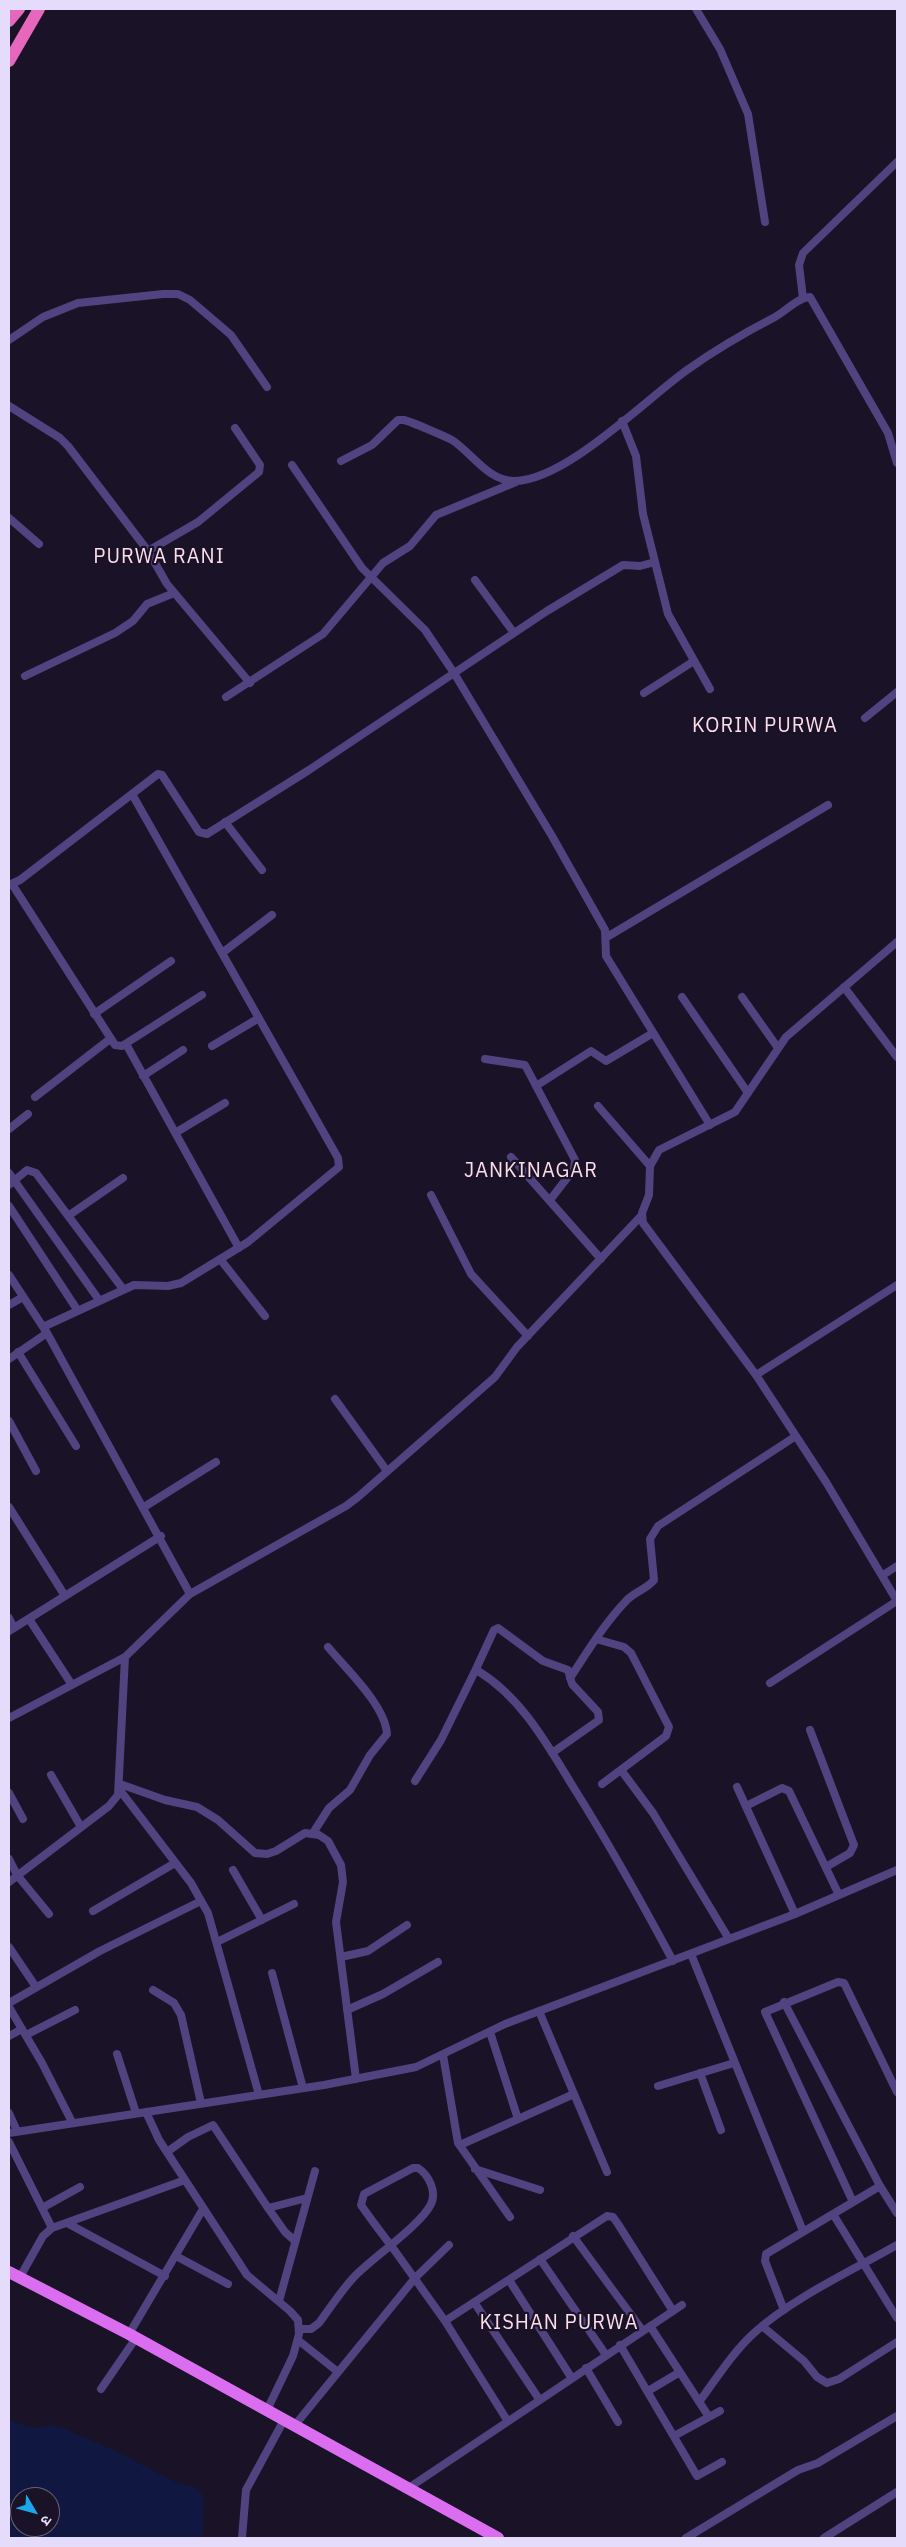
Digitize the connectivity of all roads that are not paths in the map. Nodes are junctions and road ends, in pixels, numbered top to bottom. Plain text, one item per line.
1 (18, 9) edge
2 (39, 9) edge
3 (696, 9) edge
4 (9, 22) edge
5 (9, 61) edge
6 (897, 162) edge
7 (765, 222) dead end
8 (803, 295) junction
9 (9, 340) edge
10 (267, 387) dead end
11 (9, 406) edge
12 (622, 421) junction
13 (235, 428) dead end
14 (341, 461) dead end
15 (897, 463) edge
16 (292, 465) dead end
17 (520, 480) junction
18 (9, 518) edge
19 (39, 544) dead end
20 (148, 551) junction
21 (655, 562) junction
22 (370, 578) junction
23 (475, 580) dead end
24 (174, 593) junction
25 (514, 633) junction
26 (694, 661) junction
27 (454, 673) junction
28 (25, 676) dead end
29 (250, 683) junction
30 (710, 690) dead end
31 (897, 692) edge
32 (644, 693) dead end
33 (226, 697) dead end
34 (865, 718) dead end
35 (132, 794) junction
36 (828, 805) dead end
37 (225, 822) junction
38 (262, 870) dead end
39 (10, 884) edge
40 (272, 915) dead end
41 (606, 937) junction
42 (897, 942) edge
43 (222, 953) junction
44 (171, 960) dead end
45 (844, 987) junction
46 (202, 995) dead end
47 (682, 997) dead end
48 (742, 997) dead end
49 (94, 1014) junction
50 (259, 1018) junction
51 (653, 1032) junction
52 (110, 1040) junction
53 (126, 1044) junction
54 (212, 1046) dead end
55 (778, 1048) junction
56 (183, 1050) dead end
57 (897, 1057) edge
58 (485, 1059) dead end
59 (143, 1076) junction
60 (536, 1086) junction
61 (748, 1093) junction
62 (36, 1097) dead end
63 (225, 1103) dead end
64 (598, 1106) dead end
65 (28, 1114) dead end
66 (710, 1125) junction
67 (9, 1129) edge
68 (175, 1133) junction
69 (511, 1157) dead end
70 (650, 1166) junction
71 (9, 1173) edge
72 (123, 1178) dead end
73 (12, 1182) edge
74 (431, 1195) dead end
75 (550, 1200) junction
76 (9, 1206) edge
77 (68, 1216) junction
78 (641, 1216) junction
79 (239, 1248) junction
80 (220, 1259) junction
81 (601, 1259) junction
82 (9, 1275) edge
83 (897, 1285) edge
84 (123, 1290) junction
85 (23, 1297) junction
86 (99, 1300) junction
87 (9, 1305) edge
88 (78, 1310) junction
89 (265, 1316) dead end
90 (45, 1330) junction
91 (528, 1336) junction
92 (18, 1352) junction
93 (9, 1358) edge
94 (756, 1375) junction
95 (335, 1400) dead end
96 (9, 1421) edge
97 (796, 1436) junction
98 (76, 1446) dead end
99 (216, 1462) dead end
100 (36, 1471) dead end
101 (387, 1471) junction
102 (9, 1507) edge
103 (144, 1507) junction
104 (161, 1536) junction
105 (897, 1566) edge
106 (883, 1575) junction
107 (190, 1594) junction
108 (65, 1596) junction
109 (897, 1601) edge
110 (9, 1618) edge
111 (29, 1619) junction
112 (12, 1630) edge
113 (596, 1639) junction
114 (328, 1648) dead end
115 (125, 1657) junction
116 (476, 1669) junction
117 (570, 1678) junction
118 (770, 1683) dead end
119 (72, 1685) junction
120 (9, 1718) edge
121 (810, 1730) dead end
122 (552, 1753) junction
123 (621, 1770) junction
124 (51, 1775) dead end
125 (415, 1781) dead end
126 (602, 1784) dead end
127 (120, 1786) junction
128 (737, 1787) dead end
129 (9, 1793) edge
130 (746, 1806) junction
131 (23, 1819) dead end
132 (81, 1827) junction
133 (313, 1833) junction
134 (9, 1859) edge
135 (175, 1863) junction
136 (826, 1867) junction
137 (233, 1870) dead end
138 (897, 1870) edge
139 (18, 1875) junction
140 (9, 1882) edge
141 (839, 1895) junction
142 (202, 1901) junction
143 (294, 1904) dead end
144 (93, 1911) dead end
145 (49, 1914) dead end
146 (795, 1914) junction
147 (262, 1920) junction
148 (407, 1925) dead end
149 (729, 1939) junction
150 (217, 1942) junction
151 (9, 1947) edge
152 (690, 1954) junction
153 (341, 1957) junction
154 (673, 1961) junction
155 (438, 1962) dead end
156 (272, 1973) dead end
157 (36, 1988) junction
158 (153, 1990) dead end
159 (784, 2002) junction
160 (9, 2003) edge
161 (9, 2007) edge
162 (75, 2010) dead end
163 (347, 2010) junction
164 (539, 2011) junction
165 (24, 2032) junction
166 (490, 2032) junction
167 (9, 2036) edge
168 (117, 2054) dead end
169 (443, 2055) junction
170 (734, 2063) junction
171 (700, 2073) junction
172 (356, 2079) junction
173 (658, 2086) dead end
174 (303, 2088) junction
175 (897, 2092) edge
176 (574, 2094) junction
177 (259, 2095) junction
178 (201, 2103) junction
179 (146, 2112) junction
180 (9, 2113) edge
181 (136, 2113) junction
182 (518, 2119) junction
183 (72, 2122) junction
184 (721, 2130) dead end
185 (13, 2132) edge
186 (9, 2142) edge
187 (460, 2145) junction
188 (167, 2152) junction
189 (475, 2169) junction
190 (315, 2171) dead end
191 (607, 2172) dead end
192 (185, 2180) junction
193 (880, 2186) junction
194 (80, 2187) dead end
195 (540, 2190) dead end
196 (307, 2198) junction
197 (853, 2202) junction
198 (42, 2208) junction
199 (203, 2208) junction
200 (268, 2208) junction
201 (897, 2213) edge
202 (833, 2214) junction
203 (510, 2217) dead end
204 (67, 2223) junction
205 (52, 2228) junction
206 (803, 2231) junction
207 (573, 2236) junction
208 (295, 2241) junction
209 (390, 2244) junction
210 (449, 2245) dead end
211 (897, 2245) edge
212 (176, 2256) junction
213 (540, 2259) junction
214 (864, 2264) junction
215 (14, 2274) edge
216 (165, 2276) junction
217 (414, 2278) junction
218 (509, 2280) junction
219 (228, 2284) dead end
220 (278, 2301) junction
221 (474, 2302) junction
222 (682, 2305) dead end
223 (784, 2310) junction
224 (673, 2311) junction
225 (897, 2318) edge
226 (445, 2321) junction
227 (762, 2326) junction
228 (646, 2328) junction
229 (300, 2329) junction
230 (132, 2336) junction
231 (298, 2340) junction
232 (897, 2342) edge
233 (620, 2345) junction
234 (606, 2355) junction
235 (586, 2368) junction
236 (338, 2372) junction
237 (680, 2372) junction
238 (571, 2377) junction
239 (101, 2389) dead end
240 (648, 2391) junction
241 (539, 2399) junction
242 (699, 2402) junction
243 (267, 2410) junction
244 (720, 2411) dead end
245 (897, 2416) edge
246 (709, 2417) junction
247 (507, 2420) junction
248 (289, 2422) junction
249 (618, 2422) dead end
250 (674, 2436) junction
251 (722, 2462) dead end
252 (407, 2488) junction
253 (897, 2492) edge
254 (242, 2538) edge
255 (498, 2538) edge
256 (686, 2538) edge
257 (824, 2538) edge

1 - 4 highway
2 - 5 highway
3 - 7 street
6 - 8 street
8 - 12 street
8 - 15 street
9 - 10 street
11 - 20 street
12 - 17 street
12 - 21 street
13 - 20 street
14 - 17 street
16 - 22 street
17 - 22 street
18 - 19 street
20 - 24 street
21 - 25 street
21 - 26 street
22 - 27 street
22 - 29 street
23 - 25 street
24 - 28 street
24 - 29 street
25 - 27 street
26 - 30 street
26 - 32 street
27 - 37 street
27 - 41 street
29 - 33 street
31 - 34 street
35 - 37 street
35 - 39 street
35 - 43 street
36 - 41 street
37 - 38 street
39 - 49 street
40 - 43 street
41 - 51 street
42 - 45 street
43 - 50 street
44 - 49 street
45 - 55 street
45 - 57 street
46 - 53 street
47 - 61 street
48 - 55 street
49 - 52 street
50 - 54 street
50 - 79 street
51 - 60 street
51 - 66 street
52 - 53 street
52 - 62 street
53 - 59 street
55 - 61 street
56 - 59 street
58 - 60 street
59 - 68 street
60 - 75 street
61 - 66 street
63 - 68 street
64 - 70 street
65 - 67 street
66 - 70 street
68 - 79 street
69 - 75 street
70 - 78 street
71 - 73 street
72 - 77 street
73 - 77 street
73 - 86 street
74 - 91 street
75 - 81 street
76 - 88 street
77 - 84 street
78 - 81 street
78 - 94 street
79 - 80 street
80 - 84 street
80 - 89 street
81 - 91 street
82 - 85 street
83 - 94 street
84 - 86 street
85 - 87 street
85 - 90 street
86 - 88 street
88 - 90 street
90 - 92 street
90 - 103 street
91 - 101 street
92 - 93 street
92 - 98 street
94 - 97 street
95 - 101 street
96 - 100 street
97 - 106 street
97 - 113 street
99 - 103 street
101 - 107 street
102 - 108 street
103 - 104 street
104 - 107 street
104 - 108 street
105 - 106 street
106 - 109 street
107 - 115 street
108 - 111 street
109 - 118 street
110 - 112 street
111 - 112 street
111 - 119 street
113 - 117 street
113 - 123 street
114 - 133 street
115 - 119 street
115 - 127 street
116 - 117 street
116 - 122 street
116 - 125 street
117 - 122 street
119 - 120 street
121 - 136 street
122 - 154 street
123 - 126 street
123 - 149 street
124 - 132 street
127 - 132 street
127 - 133 street
127 - 135 street
128 - 130 street
129 - 131 street
130 - 136 street
130 - 146 street
132 - 139 street
133 - 153 street
134 - 139 street
135 - 142 street
135 - 144 street
136 - 141 street
137 - 147 street
138 - 141 street
139 - 140 street
139 - 145 street
141 - 146 street
142 - 150 street
142 - 157 street
143 - 147 street
146 - 149 street
147 - 150 street
148 - 153 street
149 - 152 street
150 - 177 street
151 - 157 street
152 - 154 street
152 - 170 street
153 - 163 street
154 - 164 street
155 - 163 street
156 - 174 street
157 - 160 street
158 - 178 street
159 - 175 street
159 - 193 street
159 - 197 street
161 - 165 street
162 - 165 street
163 - 172 street
164 - 166 street
164 - 176 street
165 - 167 street
165 - 183 street
166 - 169 street
166 - 182 street
168 - 181 street
169 - 172 street
169 - 187 street
170 - 171 street
170 - 206 street
171 - 173 street
171 - 184 street
172 - 174 street
174 - 177 street
176 - 182 street
176 - 191 street
177 - 178 street
178 - 179 street
179 - 181 street
179 - 188 street
180 - 185 street
181 - 183 street
182 - 187 street
183 - 185 street
186 - 198 street
187 - 189 street
188 - 192 street
188 - 200 street
189 - 195 street
189 - 203 street
190 - 196 street
192 - 199 street
192 - 204 street
193 - 197 street
193 - 201 street
194 - 198 street
196 - 200 street
196 - 208 street
197 - 202 street
198 - 205 street
199 - 212 street
199 - 220 street
200 - 208 street
202 - 206 street
202 - 214 street
204 - 205 street
204 - 216 street
205 - 215 street
206 - 223 street
207 - 213 street
207 - 224 street
207 - 228 street
208 - 220 street
209 - 209 street
209 - 217 street
209 - 229 street
210 - 217 street
211 - 214 street
212 - 216 street
212 - 219 street
213 - 218 street
213 - 234 street
214 - 223 street
214 - 225 street
215 - 230 main road
216 - 230 street
217 - 226 street
217 - 236 street
218 - 221 street
218 - 238 street
220 - 229 street
221 - 226 street
221 - 241 street
222 - 224 street
223 - 227 street
224 - 228 street
226 - 247 street
227 - 232 street
227 - 242 street
228 - 233 street
228 - 237 street
229 - 231 street
230 - 239 street
230 - 243 main road
231 - 236 street
231 - 243 street
233 - 234 street
233 - 240 street
234 - 235 street
235 - 238 street
235 - 249 street
236 - 248 street
237 - 240 street
237 - 242 street
238 - 241 street
240 - 250 street
241 - 247 street
242 - 246 street
243 - 248 main road
244 - 246 street
245 - 256 street
246 - 250 street
247 - 252 street
248 - 252 main road
248 - 254 street
250 - 251 street
252 - 255 main road
253 - 257 street

